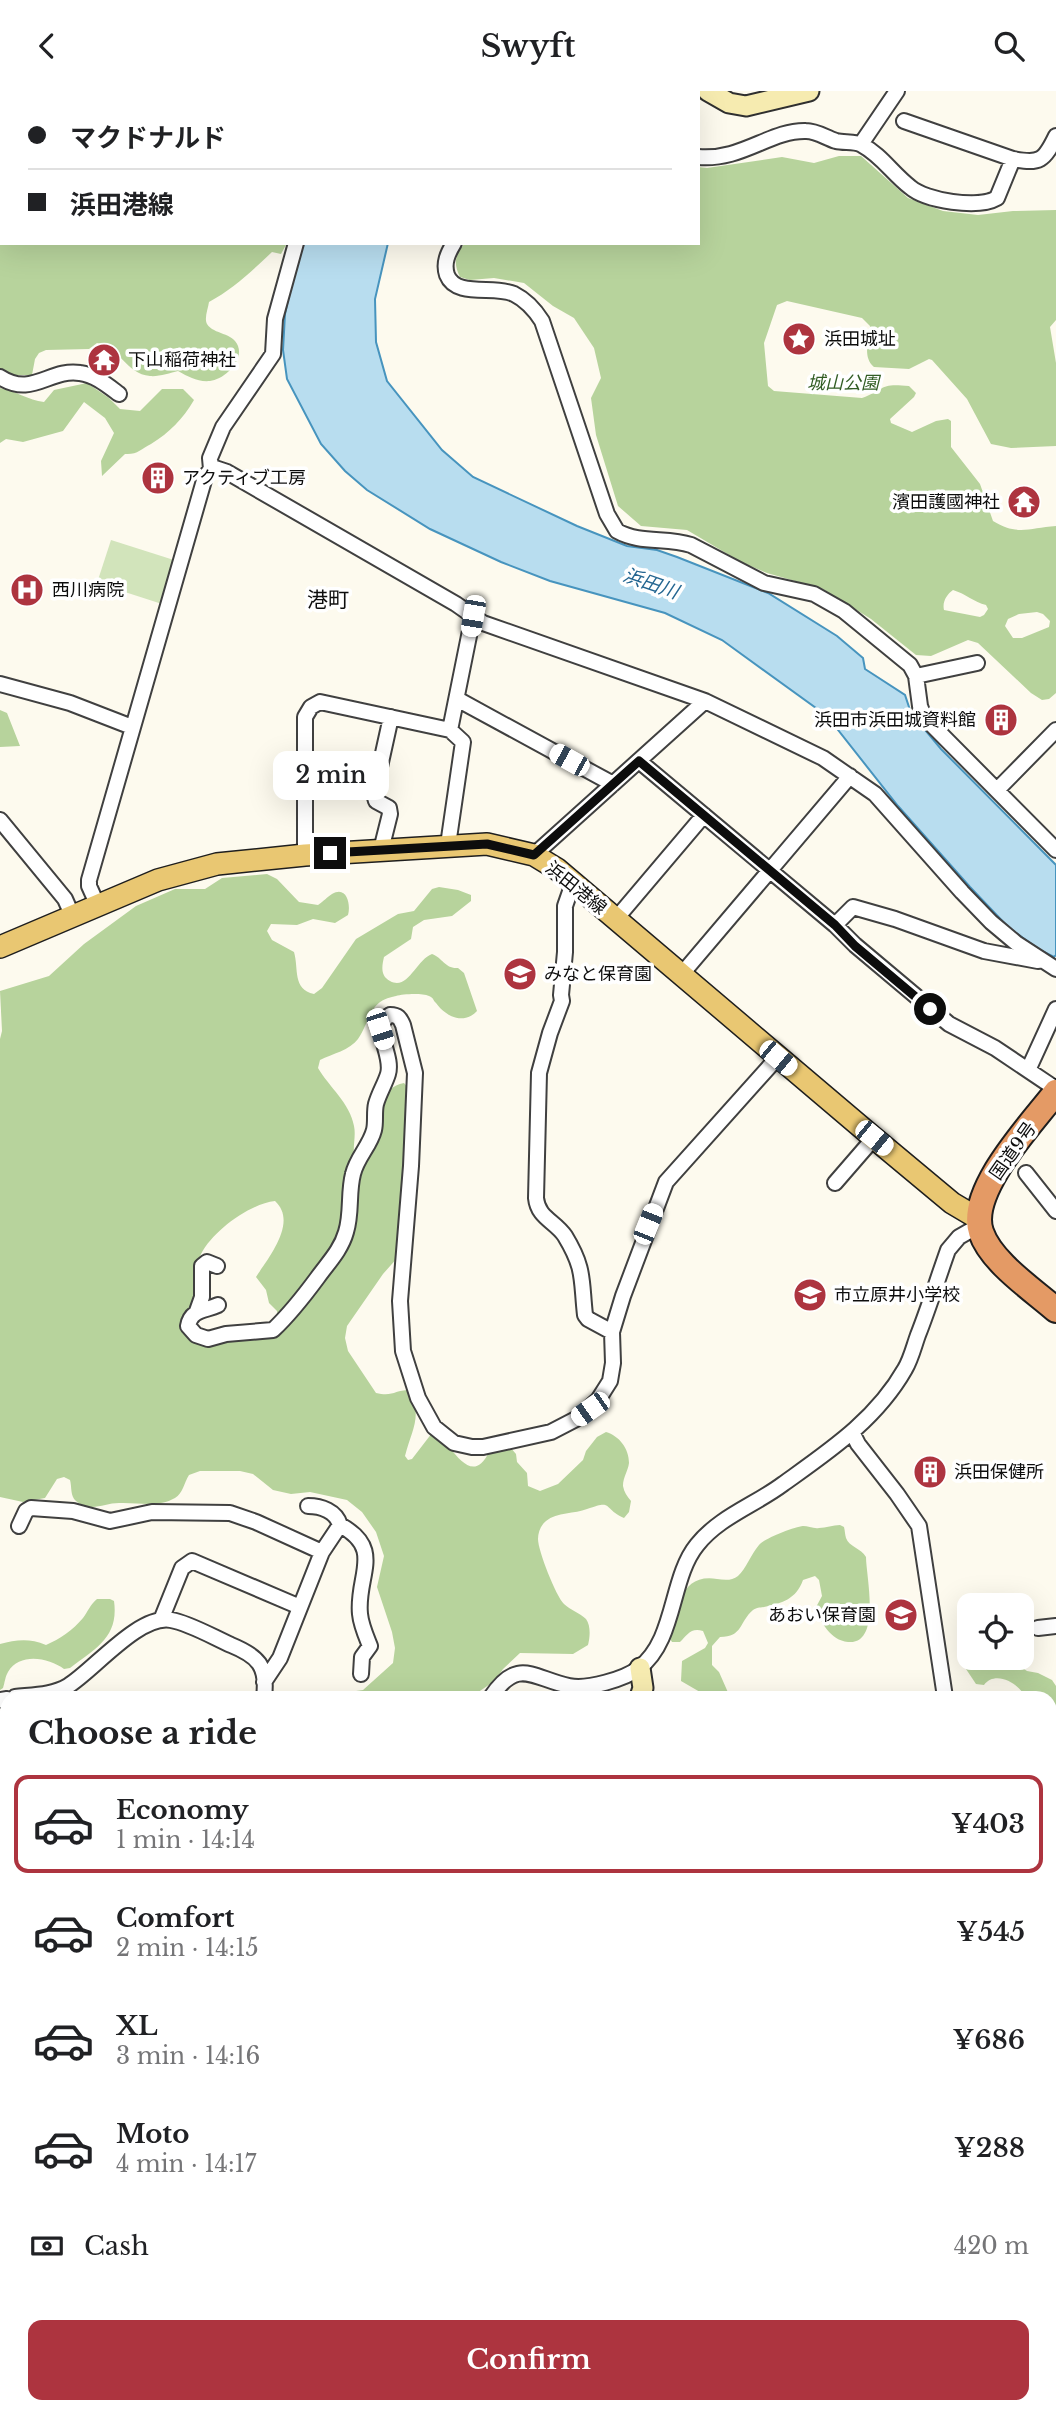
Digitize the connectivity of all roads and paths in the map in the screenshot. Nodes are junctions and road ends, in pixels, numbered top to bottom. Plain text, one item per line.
1 (708, 91) edge
2 (809, 91) edge
3 (897, 91) edge
4 (904, 121) dead end
5 (1056, 136) edge
6 (861, 143) junction
7 (700, 157) edge
8 (1013, 159) junction
9 (295, 245) edge
10 (453, 245) edge
11 (0, 377) edge
12 (119, 394) dead end
13 (211, 469) junction
14 (473, 616) junction
15 (977, 663) dead end
16 (916, 676) junction
17 (0, 684) edge
18 (457, 699) junction
19 (705, 701) junction
20 (391, 717) junction
21 (132, 727) junction
22 (450, 730) junction
23 (1056, 730) edge
24 (639, 761) junction
25 (850, 776) junction
26 (613, 784) junction
27 (997, 790) junction
28 (704, 815) junction
29 (0, 820) edge
30 (448, 845) junction
31 (381, 850) junction
32 (1056, 850) edge
33 (305, 855) junction
34 (534, 855) junction
35 (770, 871) junction
36 (573, 883) junction
37 (98, 906) junction
38 (73, 917) junction
39 (615, 920) junction
40 (835, 925) junction
41 (0, 947) edge
42 (1050, 966) edge
43 (681, 975) junction
44 (1056, 1009) edge
45 (778, 1058) junction
46 (1029, 1068) junction
47 (1056, 1090) edge
48 (874, 1138) junction
49 (1026, 1173) dead end
50 (835, 1182) dead end
51 (1056, 1211) edge
52 (979, 1222) junction
53 (217, 1266) dead end
54 (218, 1305) dead end
55 (1056, 1310) edge
56 (197, 1311) junction
57 (612, 1332) junction
58 (852, 1433) junction
59 (308, 1506) dead end
60 (340, 1525) junction
61 (19, 1526) dead end
62 (322, 1552) junction
63 (300, 1607) junction
64 (161, 1620) junction
65 (1056, 1626) edge
66 (1038, 1628) dead end
67 (640, 1668) junction
68 (361, 1674) dead end
69 (264, 1682) junction
70 (48, 1691) edge
71 (264, 1691) edge
72 (495, 1691) edge
73 (643, 1691) edge
74 (944, 1691) edge

1 - 2 street
3 - 6 street
4 - 8 street
5 - 8 street
6 - 7 street
6 - 8 street
9 - 13 street
10 - 16 street
11 - 12 street
13 - 14 street
13 - 21 street
14 - 18 street
14 - 19 street
15 - 16 street
16 - 27 street
17 - 21 street
18 - 22 street
18 - 26 street
19 - 24 street
19 - 25 street
20 - 22 street
20 - 31 street
20 - 33 street
21 - 37 street
22 - 30 street
23 - 27 street
24 - 26 street
24 - 28 street
25 - 35 street
25 - 42 street
26 - 34 street
27 - 32 street
28 - 35 street
28 - 39 street
29 - 38 street
30 - 31 main road, 浜田港線
30 - 34 main road, 浜田港線
31 - 33 main road, 浜田港線
33 - 37 main road, 浜田港線
34 - 36 main road, 浜田港線
35 - 40 street
35 - 43 street
36 - 39 main road, 浜田港線
36 - 57 street
37 - 38 main road, 浜田港線
38 - 41 main road, 浜田港線
39 - 43 main road, 浜田港線
40 - 42 street
40 - 46 street
43 - 45 main road, 浜田港線
44 - 46 street
45 - 48 main road, 浜田港線
45 - 57 street
46 - 47 street
47 - 52 highway, 国道9号
48 - 50 street
48 - 52 main road, 浜田港線
49 - 51 street
52 - 55 highway
52 - 58 street
53 - 56 street
54 - 56 street
56 - 57 street
58 - 67 street
58 - 74 street
59 - 60 street
60 - 62 street
60 - 68 street
61 - 62 street
62 - 63 street
63 - 64 street
63 - 69 street
64 - 69 street
64 - 70 street
65 - 66 street
67 - 72 street
67 - 73 street
69 - 71 street

